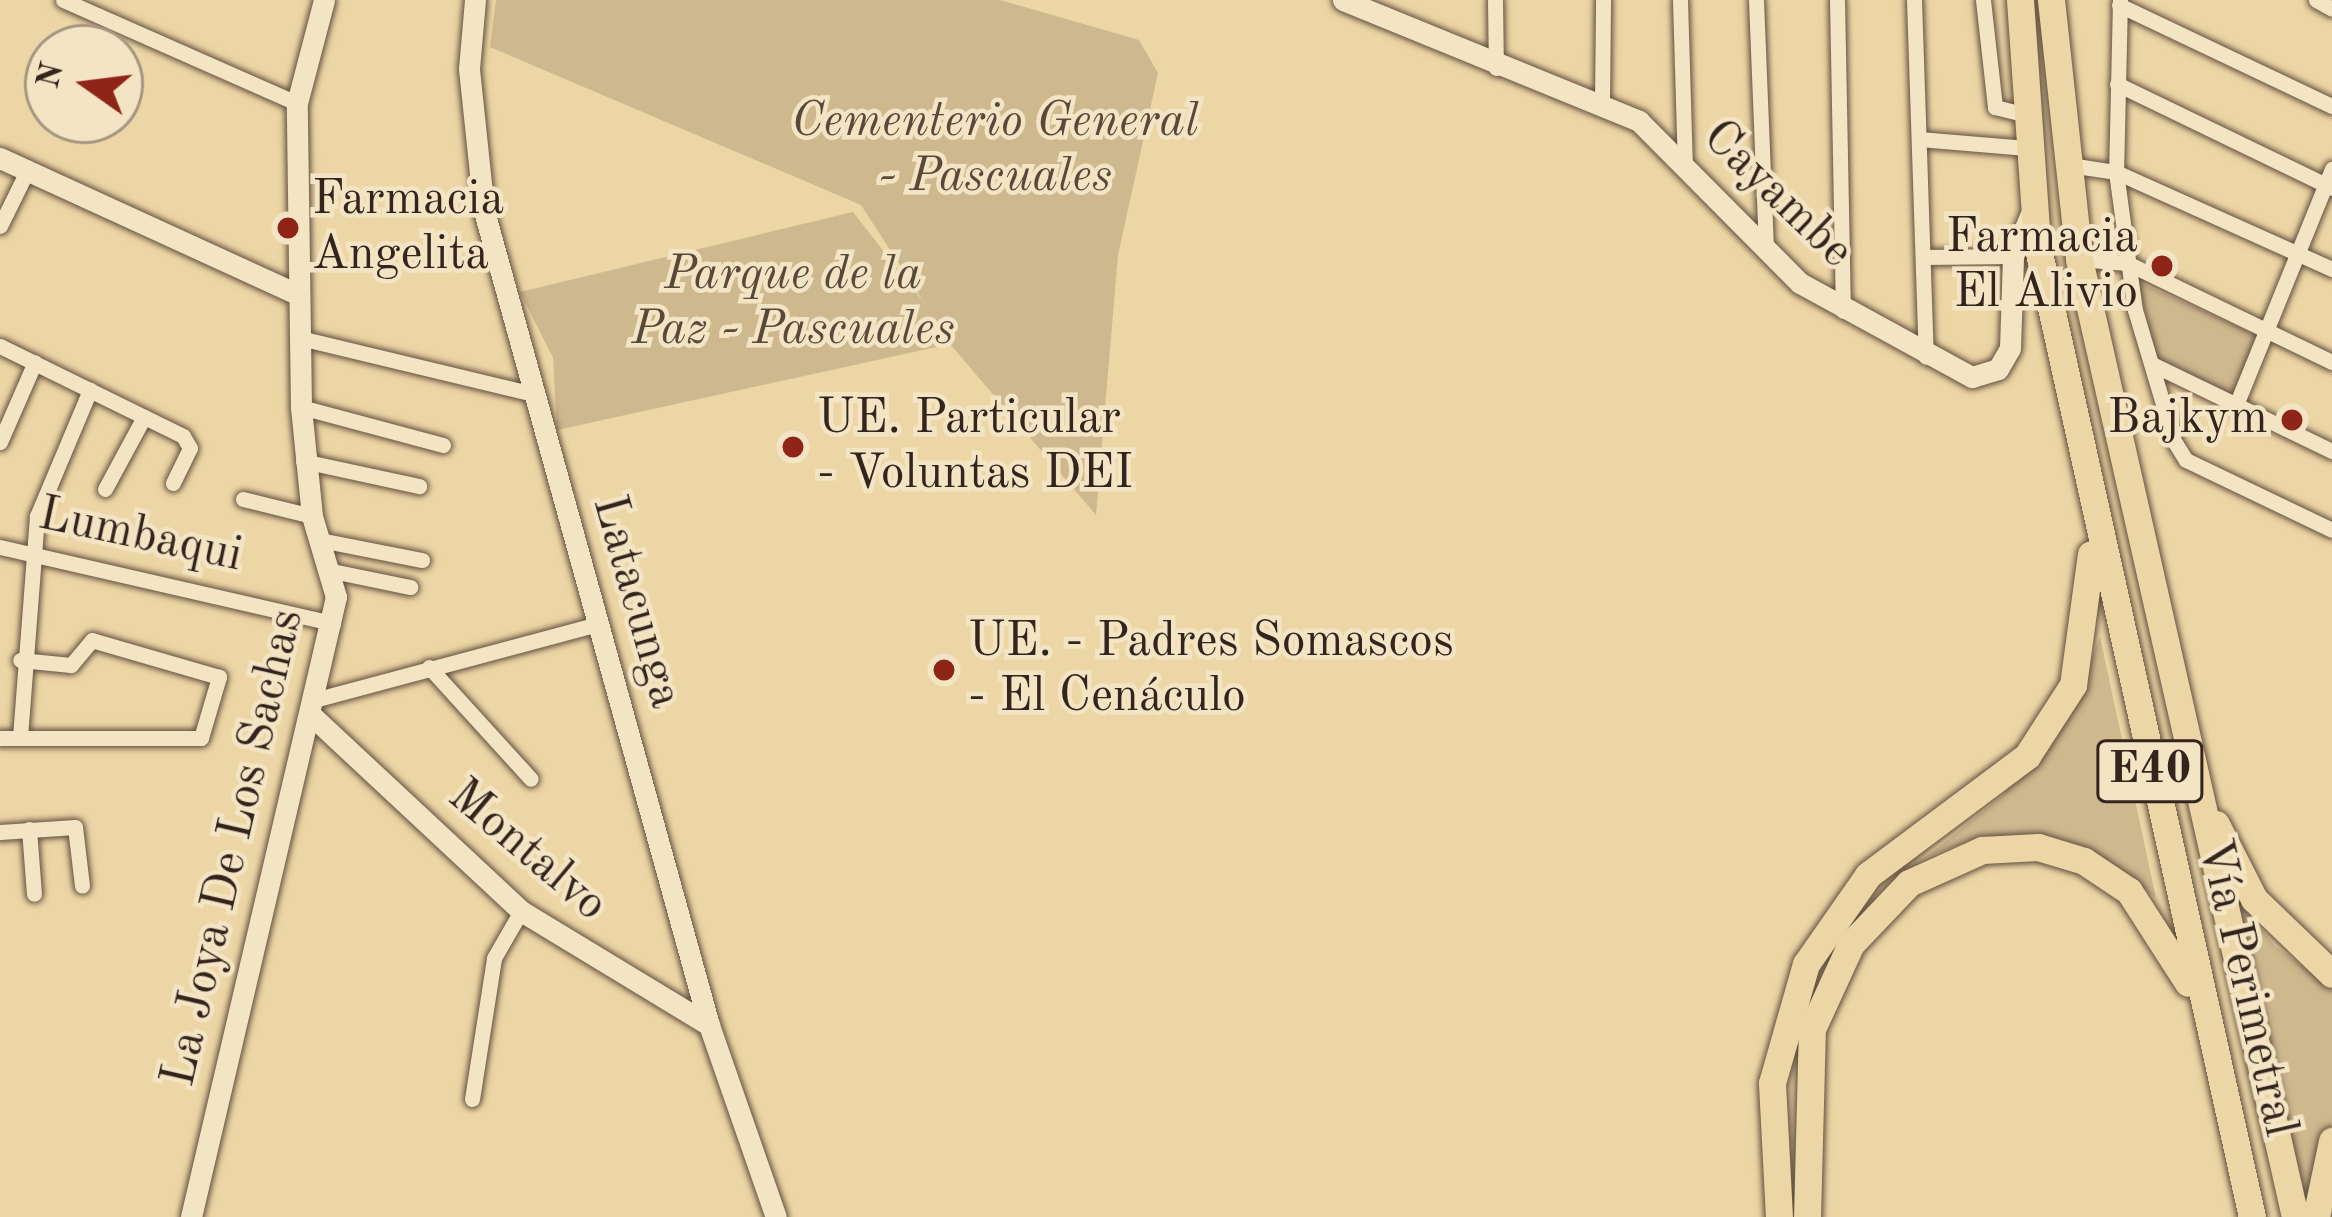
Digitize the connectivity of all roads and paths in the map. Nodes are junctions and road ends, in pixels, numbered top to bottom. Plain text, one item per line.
1 (63, 0) edge
2 (324, 0) edge
3 (475, 0) edge
4 (1343, 0) edge
5 (1394, 0) edge
6 (1495, 0) edge
7 (1603, 0) edge
8 (1680, 0) edge
9 (1756, 0) edge
10 (1837, 0) edge
11 (1915, 0) edge
12 (1982, 0) edge
13 (2020, 0) edge
14 (2051, 0) edge
15 (2316, 0) edge
16 (2120, 2) edge
17 (2332, 9) edge
18 (1394, 28) junction
19 (1496, 71) junction
20 (2117, 84) junction
21 (1602, 102) junction
22 (297, 103) junction
23 (2332, 106) edge
24 (2024, 114) junction
25 (1919, 139) junction
26 (2027, 148) junction
27 (0, 158) edge
28 (2063, 164) junction
29 (1685, 167) junction
30 (28, 169) junction
31 (2116, 172) junction
32 (2330, 181) edge
33 (2033, 209) junction
34 (0, 226) edge
35 (2298, 253) junction
36 (1766, 254) junction
37 (2013, 256) junction
38 (1923, 257) junction
39 (2079, 259) junction
40 (2127, 263) junction
41 (2332, 269) edge
42 (299, 295) junction
43 (1844, 314) junction
44 (2266, 330) junction
45 (300, 338) junction
46 (0, 346) edge
47 (1926, 359) junction
48 (35, 362) junction
49 (2332, 362) edge
50 (2154, 365) junction
51 (90, 390) junction
52 (533, 394) junction
53 (2236, 405) junction
54 (301, 407) junction
55 (144, 418) junction
56 (0, 442) edge
57 (443, 445) dead end
58 (2332, 451) edge
59 (303, 460) junction
60 (173, 483) dead end
61 (419, 486) dead end
62 (105, 489) dead end
63 (243, 499) dead end
64 (312, 516) junction
65 (2092, 520) junction
66 (2332, 530) edge
67 (320, 540) junction
68 (0, 547) edge
69 (32, 550) junction
70 (422, 560) dead end
71 (332, 571) junction
72 (410, 587) dead end
73 (333, 623) junction
74 (597, 624) junction
75 (20, 659) junction
76 (429, 667) junction
77 (312, 708) junction
78 (20, 737) junction
79 (0, 738) edge
80 (2183, 746) junction
81 (531, 778) dead end
82 (28, 829) junction
83 (0, 832) edge
84 (82, 886) dead end
85 (34, 894) dead end
86 (521, 911) junction
87 (2332, 974) edge
88 (2208, 1021) junction
89 (709, 1025) junction
90 (472, 1099) dead end
91 (2332, 1141) edge
92 (191, 1217) edge
93 (776, 1217) edge
94 (1779, 1217) edge
95 (1807, 1217) edge
96 (2252, 1217) edge
97 (2295, 1217) edge
98 (2316, 1217) edge

1 - 22 street
2 - 22 street, La Joya De Los Sachas
3 - 52 street, Latacunga
4 - 18 street, Cayambe
5 - 18 street
6 - 19 street
7 - 21 street
8 - 29 street
9 - 36 street
10 - 43 street
11 - 25 street
12 - 24 street
13 - 24 highway, Vía Perimetral / E40
14 - 28 highway, Vía Perimetral / E40
15 - 17 street
16 - 20 street
16 - 23 street
18 - 19 street, Cayambe
19 - 21 street, Cayambe
20 - 31 street
20 - 32 street
21 - 29 street, Cayambe
22 - 42 street, La Joya De Los Sachas
24 - 26 highway, Vía Perimetral / E40
25 - 26 street
25 - 38 street
26 - 33 highway, Vía Perimetral / E40
27 - 30 street
28 - 31 street
28 - 39 highway, Vía Perimetral / E40
29 - 36 street, Cayambe
30 - 34 street
30 - 42 street
31 - 35 street
31 - 40 street
32 - 35 street
33 - 37 street, Cayambe
33 - 65 highway, Vía Perimetral / E40
35 - 41 street
35 - 44 street
36 - 43 street, Cayambe
37 - 38 street
37 - 47 street, Cayambe
38 - 47 street
39 - 40 street
39 - 80 highway, Vía Perimetral / E40
40 - 44 street
40 - 50 street
42 - 45 street, La Joya De Los Sachas
43 - 47 street, Cayambe
44 - 49 street
44 - 53 street
45 - 52 street
45 - 54 street, La Joya De Los Sachas
46 - 48 street
48 - 51 street
48 - 56 street
50 - 53 street
50 - 66 street
51 - 55 street
51 - 69 street
52 - 74 street, Latacunga
53 - 58 street
54 - 57 street
54 - 59 street, La Joya De Los Sachas
55 - 60 street
55 - 62 street
59 - 61 street
59 - 64 street, La Joya De Los Sachas
63 - 64 street
64 - 67 street, La Joya De Los Sachas
65 - 88 highway, Vía Perimetral / E40
65 - 94 highway
67 - 70 street
67 - 71 street, La Joya De Los Sachas
68 - 69 street, Lumbaqui
69 - 73 street, Lumbaqui
69 - 75 street
71 - 72 street
71 - 73 street, La Joya De Los Sachas
73 - 77 street, La Joya De Los Sachas
74 - 76 street
74 - 89 street, Latacunga
75 - 78 street
75 - 78 street
76 - 77 street
76 - 81 street
77 - 86 street, Montalvo
77 - 92 street, La Joya De Los Sachas
78 - 79 street
80 - 87 highway
80 - 97 highway, Vía Perimetral / E40
82 - 83 street
82 - 84 street
82 - 85 street
86 - 89 street, Montalvo
86 - 90 street
88 - 95 highway
88 - 96 highway, Vía Perimetral / E40
89 - 93 street, Latacunga
91 - 98 highway

